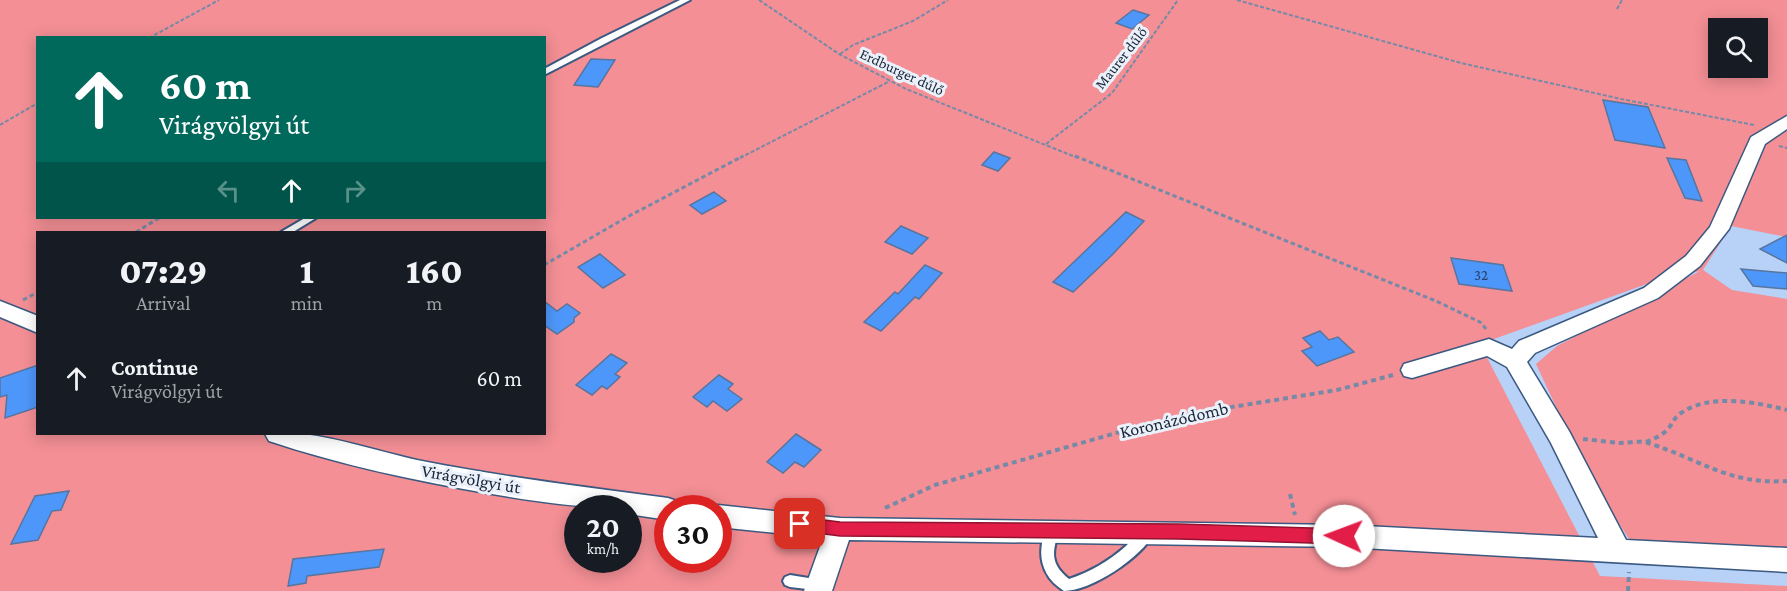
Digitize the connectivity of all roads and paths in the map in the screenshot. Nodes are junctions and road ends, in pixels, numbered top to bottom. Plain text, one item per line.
1 (219, 0) edge
2 (686, 0) edge
3 (759, 0) edge
4 (948, 0) edge
5 (1178, 0) edge
6 (1236, 0) edge
7 (1622, 0) edge
8 (1617, 9) dead end
9 (153, 36) edge
10 (839, 54) junction
11 (546, 72) edge
12 (890, 81) junction
13 (36, 104) edge
14 (0, 125) edge
15 (1780, 125) edge
16 (1046, 144) junction
17 (157, 219) edge
18 (309, 219) edge
19 (138, 231) edge
20 (288, 231) edge
21 (546, 264) edge
22 (0, 308) edge
23 (36, 324) edge
24 (1515, 361) junction
25 (1412, 370) joint
26 (1787, 410) edge
27 (281, 435) edge
28 (1560, 438) junction
29 (1646, 442) junction
30 (1787, 481) edge
31 (1290, 494) dead end
32 (654, 507) edge
33 (882, 509) dead end
34 (732, 517) edge
35 (1298, 523) dead end
36 (840, 529) junction
37 (1053, 530) junction
38 (1148, 533) junction
39 (1787, 560) edge
40 (1624, 563) junction
41 (790, 581) dead end
42 (820, 588) edge
43 (1628, 591) edge

1 - 9 path
2 - 11 lane
3 - 10 path, Erdburger dűlő
4 - 10 path
5 - 16 path, Maurer dűlő
6 - 15 path
7 - 8 path
10 - 12 path, Erdburger dűlő
12 - 16 path, Erdburger dűlő
12 - 21 path
13 - 14 path
15 - 24 street
16 - 24 path
17 - 19 path
18 - 20 lane
22 - 23 street
24 - 25 street
24 - 28 street
25 - 33 path, Koronázódomb
26 - 29 path
27 - 32 street, Virágvölgyi út
28 - 29 path
28 - 40 street
29 - 30 path
31 - 35 path
34 - 36 street
36 - 37 street
36 - 42 street
37 - 38 street
37 - 38 lane
38 - 40 street
39 - 40 street
40 - 43 path
41 - 42 lane

